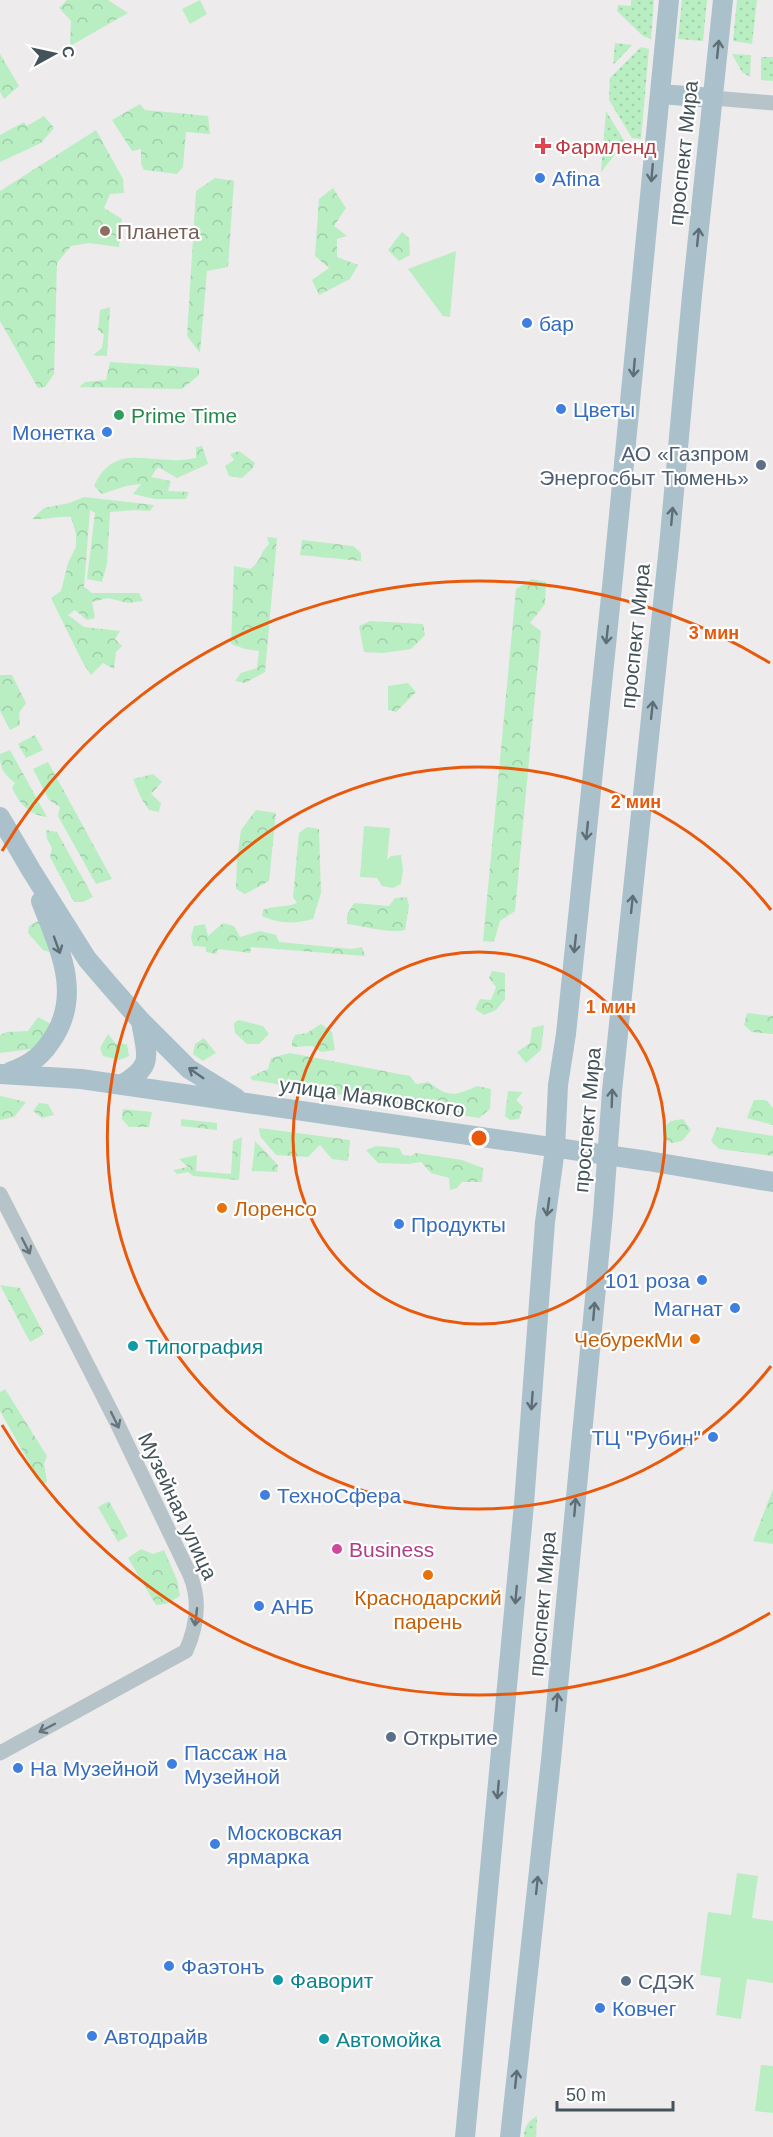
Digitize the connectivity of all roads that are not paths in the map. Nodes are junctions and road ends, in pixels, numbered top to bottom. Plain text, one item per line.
1 (669, 0) edge
2 (723, 0) edge
3 (660, 94) junction
4 (713, 98) junction
5 (773, 103) edge
6 (0, 817) edge
7 (31, 870) junction
8 (141, 1021) junction
9 (3, 1074) edge
10 (121, 1085) junction
11 (246, 1104) junction
12 (555, 1149) junction
13 (608, 1156) junction
14 (773, 1182) edge
15 (0, 1194) edge
16 (0, 1753) edge
17 (465, 2137) edge
18 (510, 2137) edge

1 - 3 main road, проспект Мира
4 -> 2 main road, проспект Мира
3 - 4 main road
3 -> 12 main road, проспект Мира
4 - 5 street
13 -> 4 main road, проспект Мира
6 - 7 main road
7 - 8 main road
7 -> 9 main road
8 - 10 main road
11 -> 8 main road
9 - 10 main road, улица Маяковского
10 - 11 main road, улица Маяковского
11 - 12 main road, улица Маяковского
12 - 13 main road, улица Маяковского
12 -> 17 main road, проспект Мира
13 - 14 main road, улица Маяковского
18 -> 13 main road, проспект Мира
15 -> 16 street, Музейная улица

